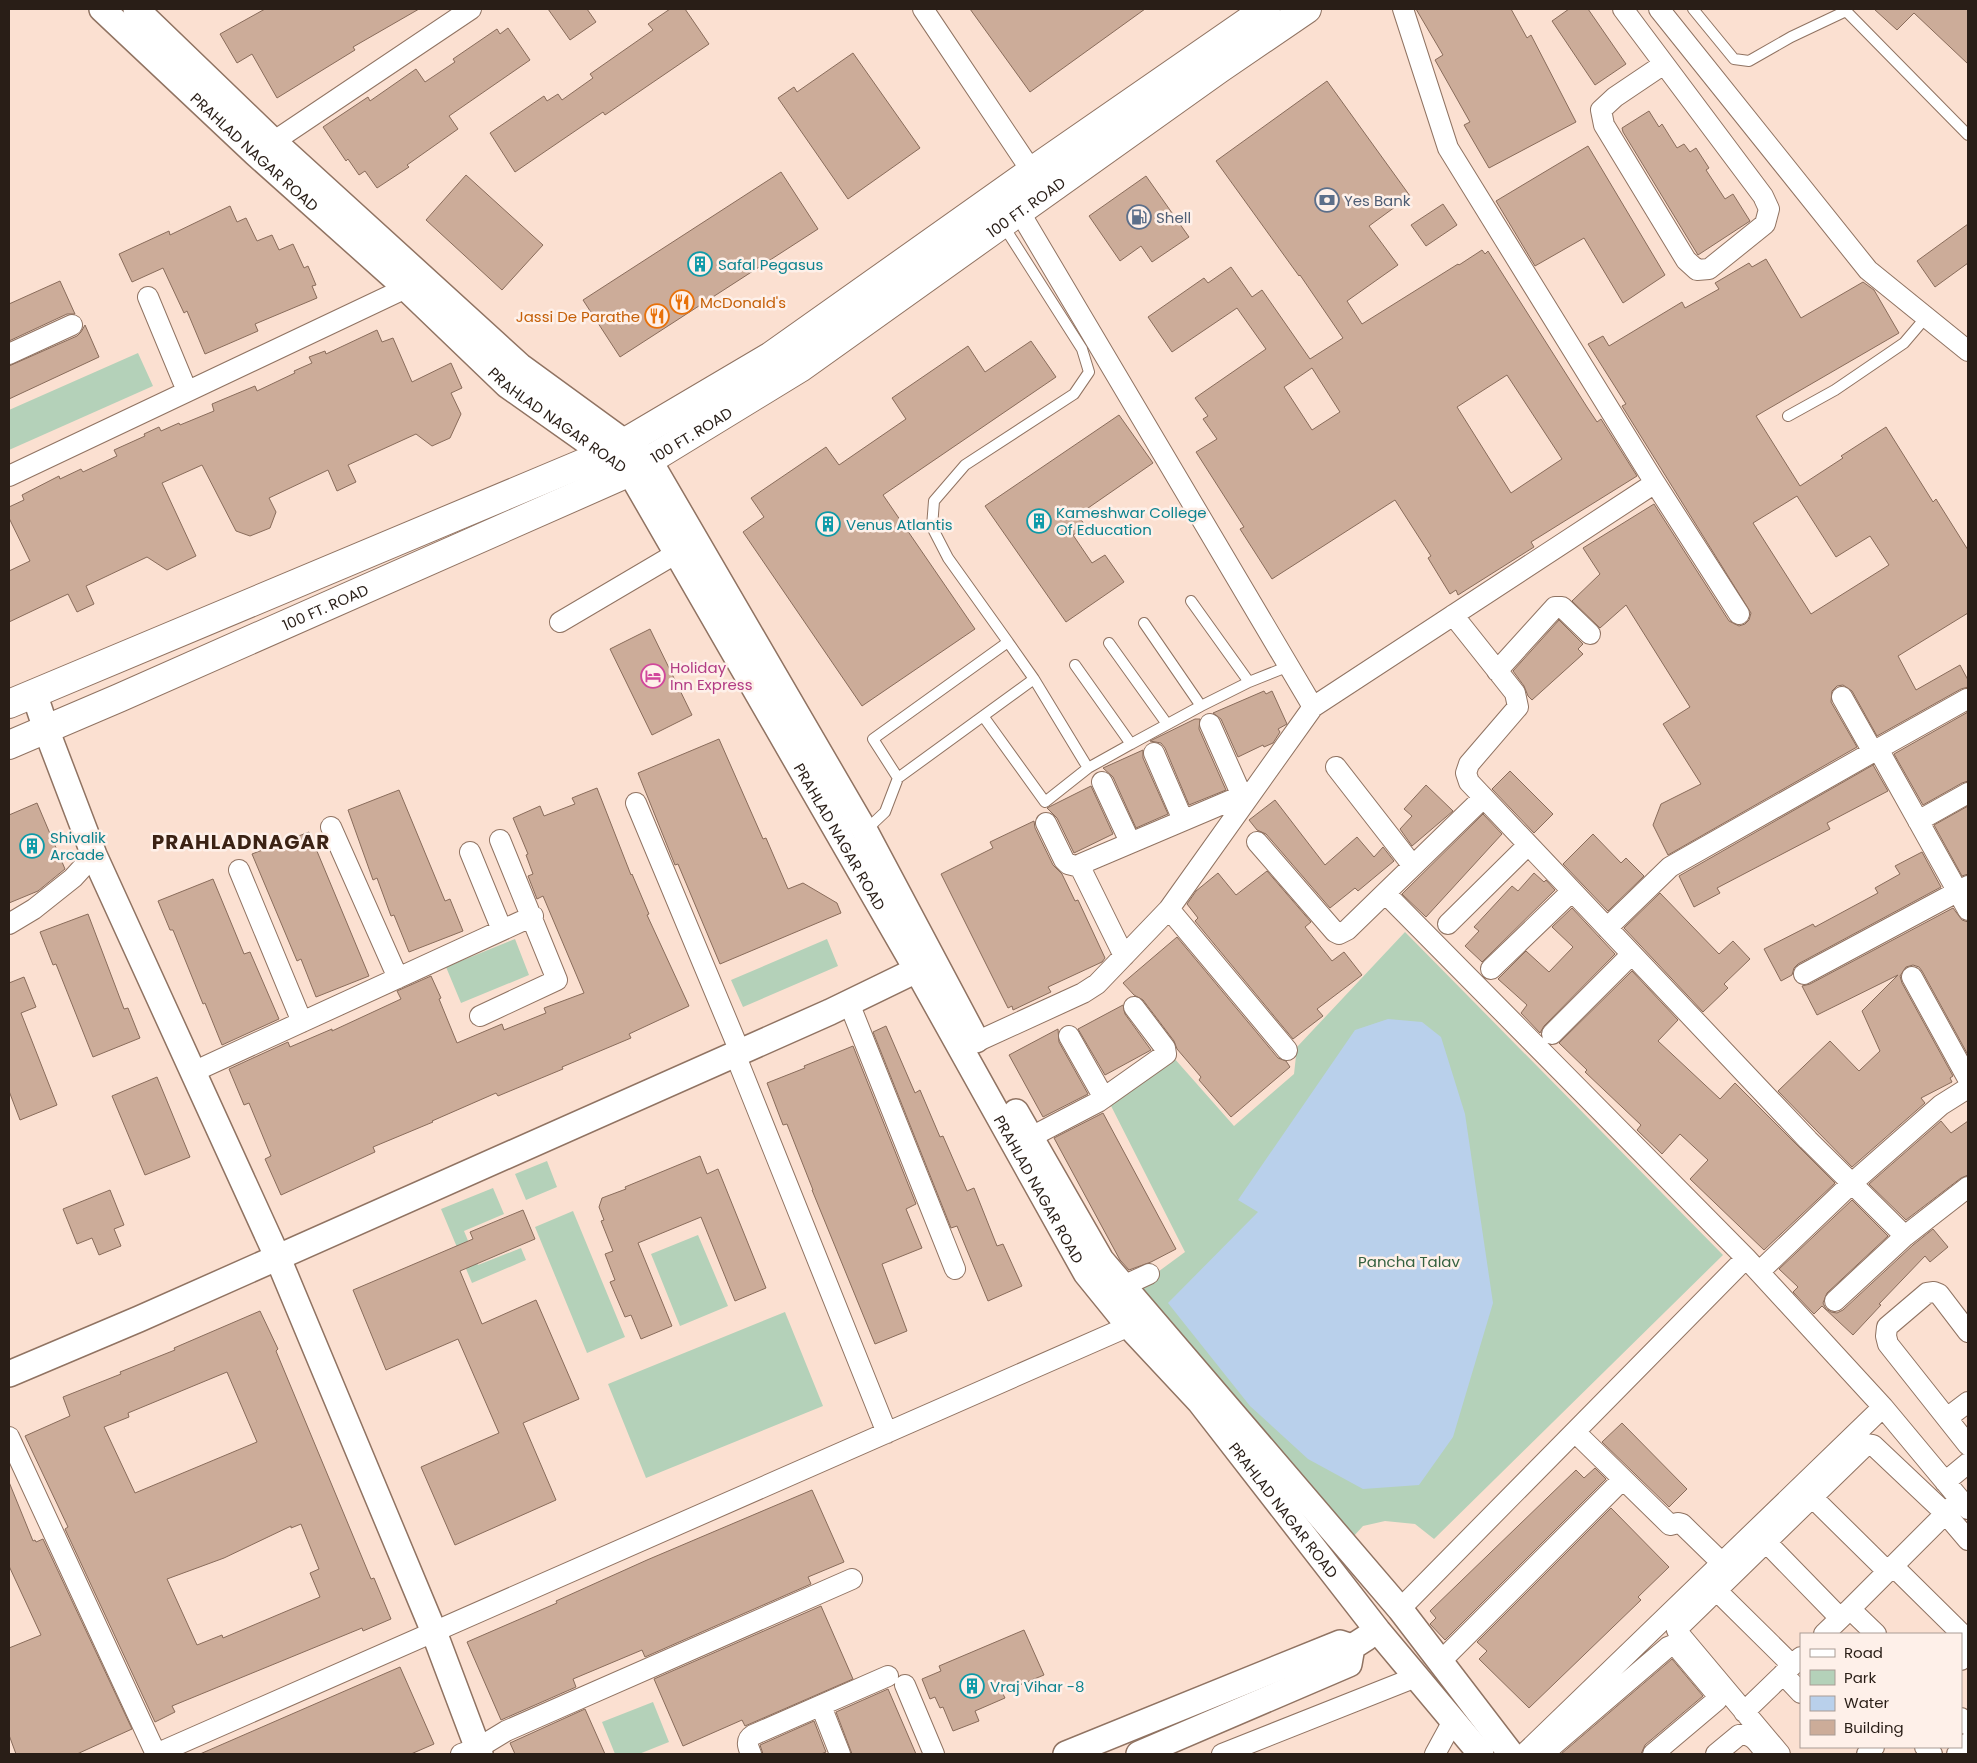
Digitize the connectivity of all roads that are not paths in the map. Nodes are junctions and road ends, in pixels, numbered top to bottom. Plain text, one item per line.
1 (102, 9) edge
2 (136, 9) edge
3 (471, 9) edge
4 (923, 9) edge
5 (1266, 9) edge
6 (1307, 9) edge
7 (1402, 9) edge
8 (1623, 9) edge
9 (1659, 9) edge
10 (1693, 9) edge
11 (1664, 64) junction
12 (1968, 135) edge
13 (264, 147) junction
14 (1039, 182) junction
15 (1011, 217) junction
16 (406, 288) junction
17 (148, 297) dead end
18 (1927, 316) junction
19 (72, 325) dead end
20 (1968, 351) edge
21 (9, 354) edge
22 (187, 391) junction
23 (1788, 416) dead end
24 (614, 448) junction
25 (639, 466) junction
26 (9, 476) edge
27 (1655, 483) junction
28 (677, 552) junction
29 (1191, 601) dead end
30 (1453, 614) junction
31 (1739, 614) dead end
32 (560, 622) dead end
33 (1144, 623) dead end
34 (1590, 634) dead end
35 (1008, 642) junction
36 (1109, 643) dead end
37 (1075, 665) dead end
38 (1289, 666) junction
39 (1497, 671) junction
40 (1034, 679) junction
41 (1249, 682) junction
42 (34, 693) junction
43 (1842, 697) dead end
44 (1967, 699) dead end
45 (9, 704) edge
46 (1201, 706) junction
47 (1313, 707) junction
48 (984, 716) junction
49 (1167, 724) junction
50 (1210, 724) dead end
51 (46, 729) junction
52 (1131, 744) junction
53 (9, 745) edge
54 (1876, 751) junction
55 (1154, 752) dead end
56 (1088, 768) junction
57 (1336, 768) dead end
58 (898, 778) junction
59 (1102, 782) dead end
60 (1248, 793) junction
61 (1968, 793) edge
62 (1483, 798) junction
63 (636, 803) dead end
64 (1183, 820) junction
65 (1918, 820) junction
66 (1046, 823) dead end
67 (330, 827) dead end
68 (865, 831) junction
69 (500, 840) dead end
70 (1130, 842) junction
71 (1258, 842) dead end
72 (1528, 845) junction
73 (470, 852) dead end
74 (94, 855) junction
75 (1412, 866) junction
76 (1080, 867) junction
77 (239, 870) dead end
78 (1963, 888) edge
79 (1572, 891) junction
80 (1385, 893) junction
81 (1169, 909) junction
82 (1968, 910) edge
83 (533, 916) junction
84 (9, 924) edge
85 (1448, 924) dead end
86 (1607, 928) junction
87 (502, 930) junction
88 (1632, 954) junction
89 (1124, 956) junction
90 (925, 965) junction
91 (1491, 969) dead end
92 (1804, 974) dead end
93 (1912, 977) dead end
94 (398, 978) junction
95 (849, 1003) junction
96 (1134, 1007) dead end
97 (480, 1016) dead end
98 (302, 1022) junction
99 (1552, 1034) dead end
100 (1069, 1036) dead end
101 (976, 1042) junction
102 (1287, 1050) dead end
103 (738, 1053) junction
104 (193, 1072) junction
105 (1968, 1079) edge
106 (1968, 1088) edge
107 (1104, 1098) junction
108 (1031, 1137) junction
109 (1851, 1184) junction
110 (1968, 1187) edge
111 (1905, 1236) junction
112 (276, 1256) junction
113 (1753, 1265) junction
114 (955, 1269) dead end
115 (1150, 1274) dead end
116 (1123, 1286) junction
117 (1836, 1301) dead end
118 (1140, 1322) junction
119 (1968, 1332) edge
120 (9, 1374) edge
121 (1968, 1402) edge
122 (1883, 1407) junction
123 (1947, 1418) junction
124 (1575, 1432) junction
125 (887, 1433) junction
126 (9, 1437) edge
127 (1968, 1445) edge
128 (1968, 1463) edge
129 (1623, 1479) junction
130 (1946, 1482) junction
131 (1812, 1497) junction
132 (1964, 1504) edge
133 (1945, 1513) junction
134 (1968, 1540) edge
135 (1766, 1542) junction
136 (1722, 1563) junction
137 (1890, 1569) junction
138 (852, 1579) dead end
139 (1716, 1590) junction
140 (1400, 1609) junction
141 (1845, 1613) junction
142 (1378, 1631) junction
143 (434, 1632) junction
144 (1825, 1633) edge
145 (1875, 1633) edge
146 (1960, 1633) edge
147 (1352, 1647) junction
148 (1440, 1662) junction
149 (1792, 1665) edge
150 (1416, 1677) junction
151 (1800, 1690) edge
152 (821, 1706) junction
153 (1744, 1712) junction
154 (1453, 1722) junction
155 (1968, 1743) edge
156 (473, 1752) edge
157 (751, 1754) edge
158 (840, 1754) edge
159 (934, 1754) edge
160 (1066, 1754) edge
161 (1139, 1754) edge
162 (1222, 1754) edge
163 (1435, 1754) edge
164 (1481, 1754) edge
165 (1511, 1754) edge
166 (1524, 1754) edge
167 (1543, 1754) edge
168 (1653, 1754) edge
169 (1716, 1754) edge
170 (1767, 1754) edge
171 (1780, 1754) edge
172 (1957, 1754) edge

1 - 13 street, PRAHLAD NAGAR ROAD
2 - 13 street
3 - 13 street
4 - 14 street
5 - 14 main road, 100 FT. ROAD
6 - 14 main road, 100 FT. ROAD
7 - 27 street
8 - 11 street
9 - 18 street
10 - 12 lane
11 - 11 street
13 - 16 street, PRAHLAD NAGAR ROAD
13 - 24 street
14 - 15 main road, 100 FT. ROAD
14 - 24 main road, 100 FT. ROAD
15 - 25 main road, 100 FT. ROAD
15 - 35 lane
15 - 38 street
16 - 22 street
16 - 24 street, PRAHLAD NAGAR ROAD
17 - 22 street
18 - 20 street
18 - 23 lane
19 - 21 street
22 - 26 street
24 - 25 street
24 - 42 main road, 100 FT. ROAD
25 - 28 street, PRAHLAD NAGAR ROAD
25 - 51 main road, 100 FT. ROAD
25 - 68 street
27 - 30 street
27 - 31 street
28 - 32 street
28 - 90 street, PRAHLAD NAGAR ROAD
29 - 41 lane
30 - 39 street
30 - 47 street
33 - 46 lane
34 - 39 street
35 - 40 lane
35 - 58 lane
36 - 49 lane
37 - 52 lane
38 - 41 lane
38 - 47 street
39 - 62 street
40 - 48 lane
40 - 56 lane
41 - 46 lane
42 - 45 main road, 100 FT. ROAD
42 - 51 street
43 - 54 street
44 - 54 street
46 - 49 lane
47 - 60 street
48 - 56 lane
48 - 58 lane
49 - 52 lane
50 - 60 street
51 - 53 main road, 100 FT. ROAD
51 - 74 street
52 - 56 lane
54 - 65 street
54 - 86 street
55 - 64 street
57 - 75 street
58 - 68 lane
59 - 70 street
60 - 64 street
60 - 81 street
61 - 65 street
62 - 72 street
62 - 75 street
63 - 103 street
64 - 70 street
65 - 78 street
66 - 76 street
67 - 94 street
68 - 90 street
69 - 83 street
70 - 76 street
71 - 80 street
72 - 79 street
72 - 85 street
73 - 87 street
74 - 84 street
74 - 104 street
75 - 80 street
76 - 89 street
77 - 98 street
78 - 82 street
78 - 92 street
79 - 86 street
79 - 91 street
80 - 113 street
81 - 89 street
81 - 102 street
83 - 87 street
83 - 97 street
86 - 88 street
87 - 94 street
88 - 99 street
88 - 109 street
89 - 101 street
90 - 95 street
90 - 101 street
90 - 118 street, PRAHLAD NAGAR ROAD
93 - 105 street
94 - 98 street
95 - 103 street
95 - 114 street
96 - 107 street
98 - 104 street
100 - 107 street
101 - 108 street
103 - 112 street
103 - 125 street
104 - 112 street
106 - 109 street
107 - 108 street
108 - 116 street
109 - 111 street
109 - 113 street
110 - 111 street
111 - 117 street
112 - 120 street
112 - 143 street
113 - 122 street
113 - 124 street
115 - 116 street
116 - 118 street
118 - 125 street
118 - 140 street
118 - 142 street, PRAHLAD NAGAR ROAD
119 - 123 street
121 - 123 street
122 - 130 street
122 - 136 street
123 - 127 street
124 - 129 street
124 - 140 street
125 - 143 street
126 - 143 street
128 - 130 street
129 - 136 street
129 - 148 street
130 - 132 street
131 - 133 street
131 - 135 street
131 - 137 street
132 - 133 street
133 - 134 street
133 - 137 street
135 - 139 street
135 - 141 street
136 - 166 street
137 - 141 street
137 - 146 street
138 - 156 street
139 - 149 street
139 - 153 street
140 - 142 street
140 - 148 street
141 - 144 street
141 - 145 street
142 - 147 street
142 - 150 street, PRAHLAD NAGAR ROAD
143 - 156 street
147 - 160 street
147 - 161 street
148 - 165 street
149 - 151 street
149 - 153 street
150 - 154 street, PRAHLAD NAGAR ROAD
150 - 162 street
152 - 157 street
152 - 158 street
152 - 159 street
153 - 171 street
154 - 163 street
154 - 164 street, PRAHLAD NAGAR ROAD
155 - 172 street
167 - 168 street
169 - 170 street

